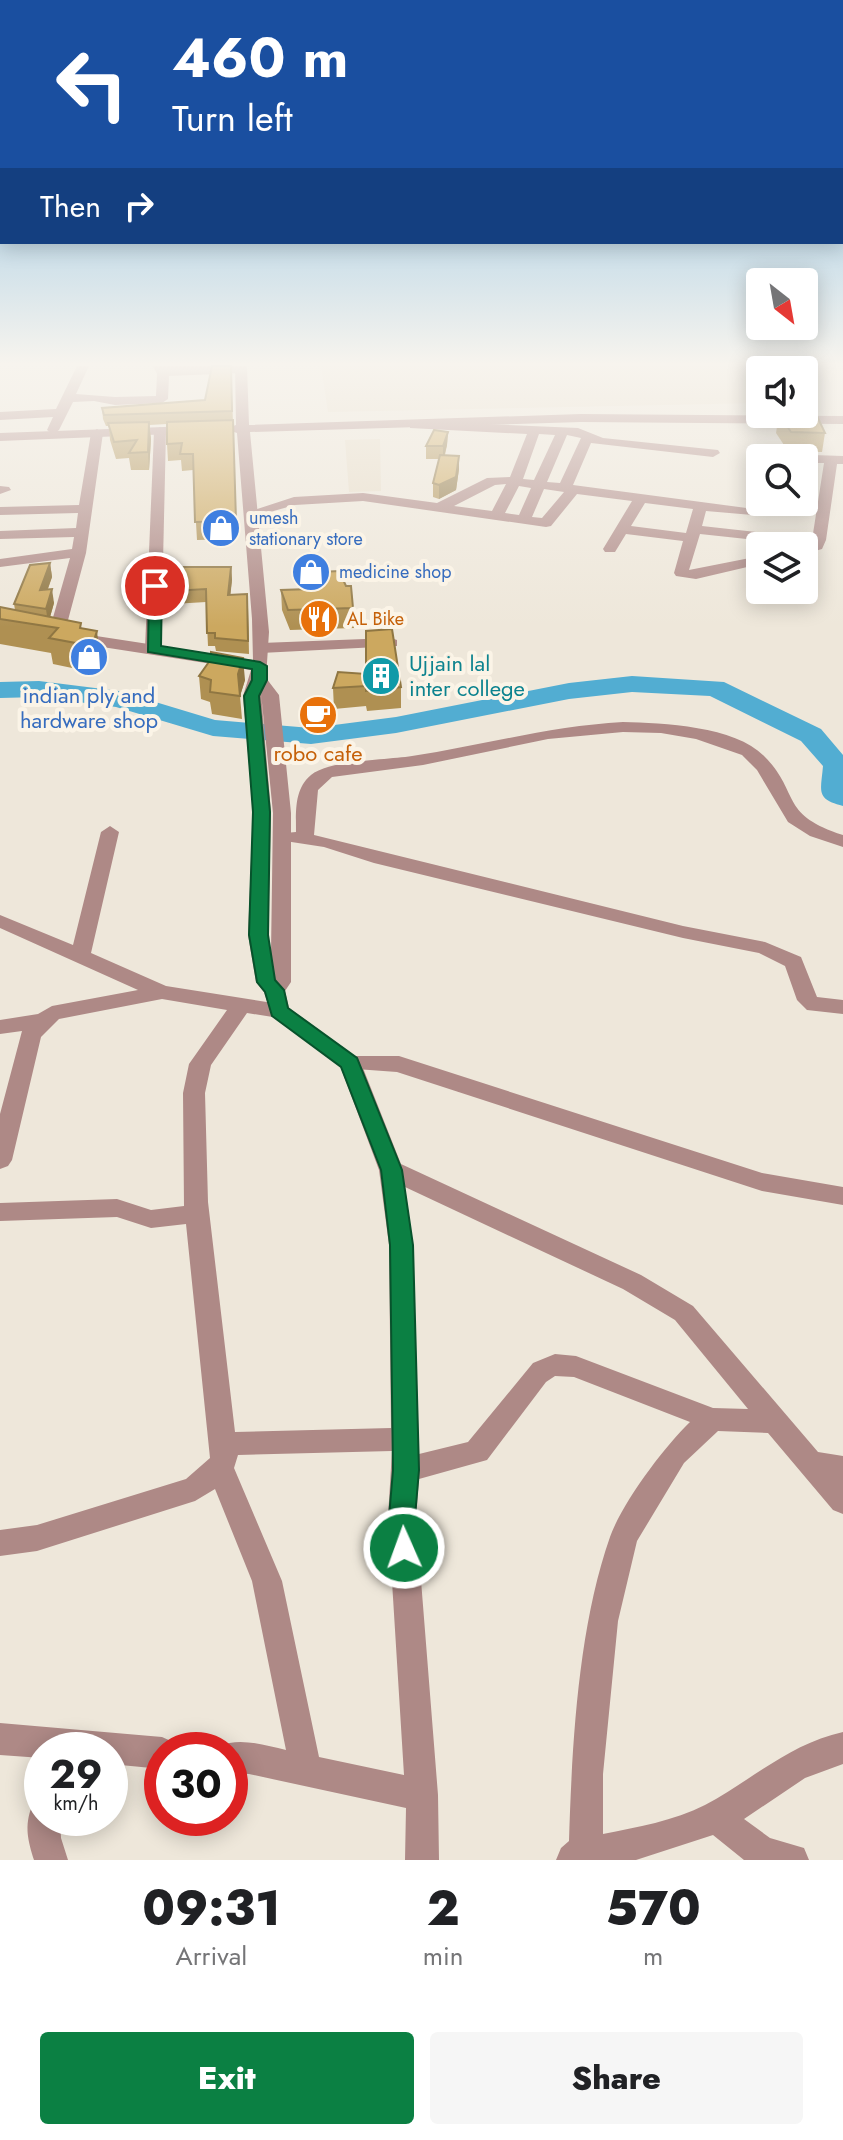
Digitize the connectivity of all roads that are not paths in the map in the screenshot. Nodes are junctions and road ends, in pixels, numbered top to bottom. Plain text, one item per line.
1 (94, 453) edge
2 (159, 453) edge
3 (246, 453) edge
4 (526, 453) edge
5 (554, 453) edge
6 (582, 453) edge
7 (837, 460) edge
8 (515, 481) junction
9 (540, 484) junction
10 (570, 488) junction
11 (640, 500) junction
12 (441, 507) junction
13 (700, 508) junction
14 (86, 509) junction
15 (0, 511) edge
16 (746, 512) edge
17 (252, 513) junction
18 (496, 517) junction
19 (523, 521) junction
20 (622, 529) junction
21 (82, 532) junction
22 (692, 534) junction
23 (0, 535) edge
24 (746, 536) edge
25 (818, 543) edge
26 (610, 549) dead end
27 (79, 553) junction
28 (0, 563) edge
29 (746, 563) edge
30 (391, 643) edge
31 (261, 648) junction
32 (153, 649) junction
33 (260, 684) junction
34 (272, 812) junction
35 (110, 832) dead end
36 (280, 836) junction
37 (305, 837) junction
38 (843, 841) edge
39 (0, 921) edge
40 (80, 956) junction
41 (162, 992) junction
42 (276, 1001) junction
43 (241, 1006) junction
44 (843, 1007) edge
45 (42, 1021) junction
46 (0, 1027) edge
47 (350, 1063) junction
48 (0, 1160) edge
49 (391, 1170) junction
50 (843, 1196) edge
51 (0, 1212) edge
52 (197, 1214) junction
53 (712, 1419) junction
54 (775, 1422) junction
55 (405, 1439) junction
56 (221, 1456) junction
57 (811, 1463) junction
58 (843, 1468) edge
59 (406, 1470) junction
60 (843, 1501) edge
61 (0, 1543) edge
62 (0, 1739) edge
63 (24, 1743) edge
64 (843, 1748) edge
65 (248, 1760) edge
66 (306, 1771) junction
67 (422, 1795) junction
68 (717, 1816) junction
69 (44, 1836) edge
70 (577, 1858) edge
71 (51, 1860) edge
72 (422, 1860) edge
73 (792, 1860) edge

1 - 14 street
2 - 32 street
3 - 17 street
4 - 8 street
5 - 9 street
6 - 10 street
7 - 25 street
8 - 9 street
8 - 12 street
8 - 18 street
9 - 10 street
9 - 19 street
10 - 11 street
10 - 19 street
11 - 13 street
11 - 20 street
12 - 17 street
12 - 18 street
13 - 16 street
13 - 22 street
14 - 15 street
14 - 21 street
17 - 31 street
18 - 19 street
20 - 22 street
20 - 26 street
21 - 23 street
21 - 27 street
22 - 24 street
22 - 29 street
27 - 28 street
27 - 32 street
30 - 31 street
31 - 33 street
32 - 33 street
33 - 34 street
34 - 36 street
34 - 42 street
35 - 40 street
36 - 37 street
36 - 42 street
37 - 38 street
37 - 44 street
39 - 40 street
40 - 41 street
41 - 43 street
41 - 45 street
42 - 43 street
42 - 47 street
43 - 52 street
45 - 46 street
45 - 48 street
47 - 49 street
47 - 50 street
49 - 54 street
49 - 55 street
51 - 52 street
52 - 56 street
53 - 54 street
53 - 59 street
53 - 70 street
54 - 57 street
55 - 56 street
55 - 59 street
56 - 61 street
56 - 66 street
57 - 58 street
57 - 60 street
59 - 67 street
62 - 63 street
64 - 68 street
65 - 66 street
66 - 67 street
67 - 72 street
68 - 70 street
68 - 73 street
69 - 71 street

